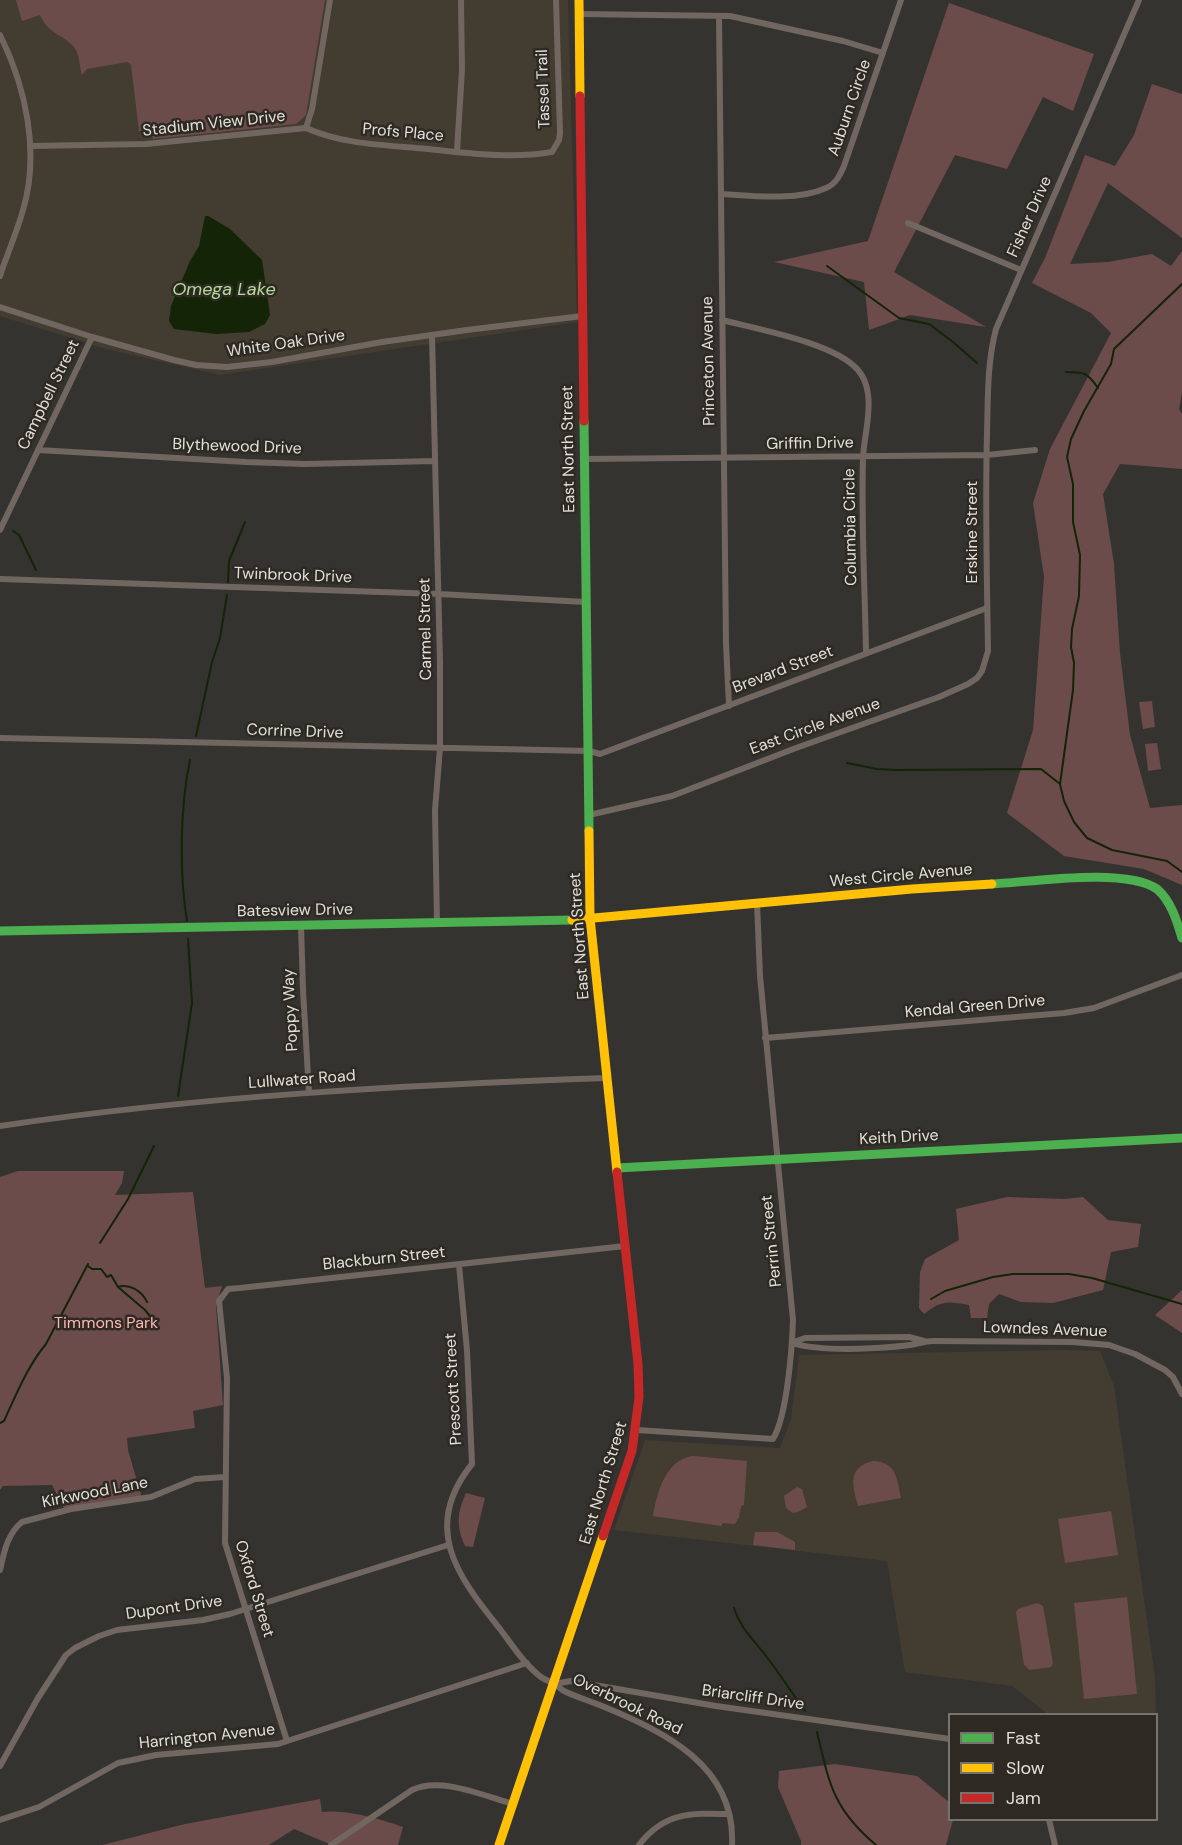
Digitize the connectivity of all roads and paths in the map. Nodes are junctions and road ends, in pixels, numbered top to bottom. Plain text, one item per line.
1 (330, 0) edge
2 (461, 0) edge
3 (556, 0) edge
4 (579, 0) edge
5 (901, 0) edge
6 (1139, 0) edge
7 (579, 14) junction
8 (719, 16) junction
9 (0, 35) edge
10 (883, 52) junction
11 (306, 128) junction
12 (30, 146) junction
13 (457, 152) junction
14 (722, 195) junction
15 (908, 223) dead end
16 (1021, 270) junction
17 (0, 276) edge
18 (0, 307) edge
19 (582, 316) junction
20 (722, 320) junction
21 (432, 335) junction
22 (92, 337) junction
23 (38, 450) junction
24 (1035, 450) dead end
25 (987, 455) junction
26 (863, 456) junction
27 (585, 459) junction
28 (724, 459) junction
29 (435, 461) junction
30 (0, 530) edge
31 (0, 579) edge
32 (439, 594) junction
33 (585, 602) junction
34 (987, 608) junction
35 (866, 653) junction
36 (729, 706) junction
37 (0, 738) edge
38 (440, 748) junction
39 (589, 751) junction
40 (589, 815) junction
41 (757, 903) junction
42 (590, 918) junction
43 (437, 923) junction
44 (301, 926) junction
45 (0, 931) edge
46 (1182, 938) edge
47 (1182, 975) edge
48 (765, 1038) junction
49 (607, 1078) junction
50 (309, 1093) junction
51 (0, 1126) edge
52 (1182, 1138) edge
53 (777, 1159) junction
54 (617, 1168) junction
55 (625, 1246) junction
56 (459, 1265) junction
57 (924, 1341) junction
58 (792, 1342) junction
59 (226, 1369) joint
60 (1182, 1394) edge
61 (637, 1430) junction
62 (225, 1477) junction
63 (448, 1545) junction
64 (0, 1570) edge
65 (245, 1609) junction
66 (527, 1663) junction
67 (554, 1684) junction
68 (948, 1739) edge
69 (287, 1741) junction
70 (0, 1766) edge
71 (513, 1804) junction
72 (729, 1814) junction
73 (0, 1820) edge
74 (1049, 1821) edge
75 (331, 1845) edge
76 (499, 1845) edge
77 (639, 1845) edge
78 (732, 1845) edge
79 (1054, 1845) edge

1 - 11 street, Stadium View Drive
2 - 13 street, Profs Place
3 - 13 street, Tassel Trail
4 - 7 main road, East North Street
5 - 10 street, Auburn Circle
6 - 16 street, Fisher Drive
7 - 8 street
7 - 19 main road, East North Street
8 - 10 street
8 - 14 street, Princeton Avenue
9 - 12 street
10 - 14 street, Auburn Circle
11 - 12 street, Stadium View Drive
11 - 13 street, Profs Place
12 - 17 street
14 - 20 street, Princeton Avenue
15 - 16 street
16 - 25 street, Fisher Drive
18 - 22 street, White Oak Drive
19 - 21 street, White Oak Drive
19 - 27 main road, East North Street
20 - 26 street, Columbia Circle
20 - 28 street, Princeton Avenue
21 - 22 street, White Oak Drive
21 - 29 street, Carmel Street
22 - 23 street, Campbell Street
23 - 29 street, Blythewood Drive
23 - 30 street, Campbell Street
24 - 25 street, Griffin Drive
25 - 26 street, Griffin Drive
25 - 34 street, Erskine Street
26 - 28 street, Griffin Drive
26 - 35 street, Columbia Circle
27 - 28 street, Griffin Drive
27 - 33 main road, East North Street
28 - 36 street, Princeton Avenue
29 - 32 street, Carmel Street
31 - 32 street, Twinbrook Drive
32 - 33 street, Twinbrook Drive
32 - 38 street, Carmel Street
33 - 39 main road, East North Street
34 - 35 street, Brevard Street
34 - 40 street, East Circle Avenue
35 - 36 street, Brevard Street
36 - 39 street, Brevard Street
37 - 38 street, Corrine Drive
38 - 39 street, Corrine Drive
38 - 43 street, Carmel Street
39 - 40 main road, East North Street
40 - 42 main road, East North Street
41 - 42 main road, West Circle Avenue
41 - 46 main road, West Circle Avenue
41 - 48 street, Perrin Street
42 - 43 main road, Batesview Drive
42 - 49 main road, East North Street
43 - 44 main road, Batesview Drive
44 - 45 main road, Batesview Drive
44 - 50 street, Poppy Way
47 - 48 street, Kendal Green Drive
48 - 53 street, Perrin Street
49 - 50 street, Lullwater Road
49 - 54 main road, East North Street
50 - 51 street, Lullwater Road
52 - 53 main road, Keith Drive
53 - 54 main road, Keith Drive
53 - 58 street, Perrin Street
54 - 55 main road, East North Street
55 - 56 street, Blackburn Street
55 - 61 main road, East North Street
56 - 59 street, Blackburn Street
56 - 63 street, Prescott Street
57 - 58 street, Lowndes Avenue
57 - 58 street, Lowndes Avenue
57 - 60 street, Lowndes Avenue
58 - 61 street, Perrin Street
59 - 62 street, Oxford Street
61 - 67 main road, East North Street
62 - 64 street, Kirkwood Lane
62 - 65 street, Oxford Street
63 - 65 street, Dupont Drive
63 - 66 street, Prescott Street
65 - 69 street, Oxford Street
65 - 70 street, Dupont Drive
66 - 67 street, Prescott Street
66 - 69 street, Harrington Avenue
67 - 68 street, Briarcliff Drive
67 - 71 main road, East North Street
67 - 72 street, Overbrook Road
69 - 73 street, Harrington Avenue
71 - 75 street
71 - 76 main road, East North Street
72 - 77 street
72 - 78 street, Overbrook Road
74 - 79 street

